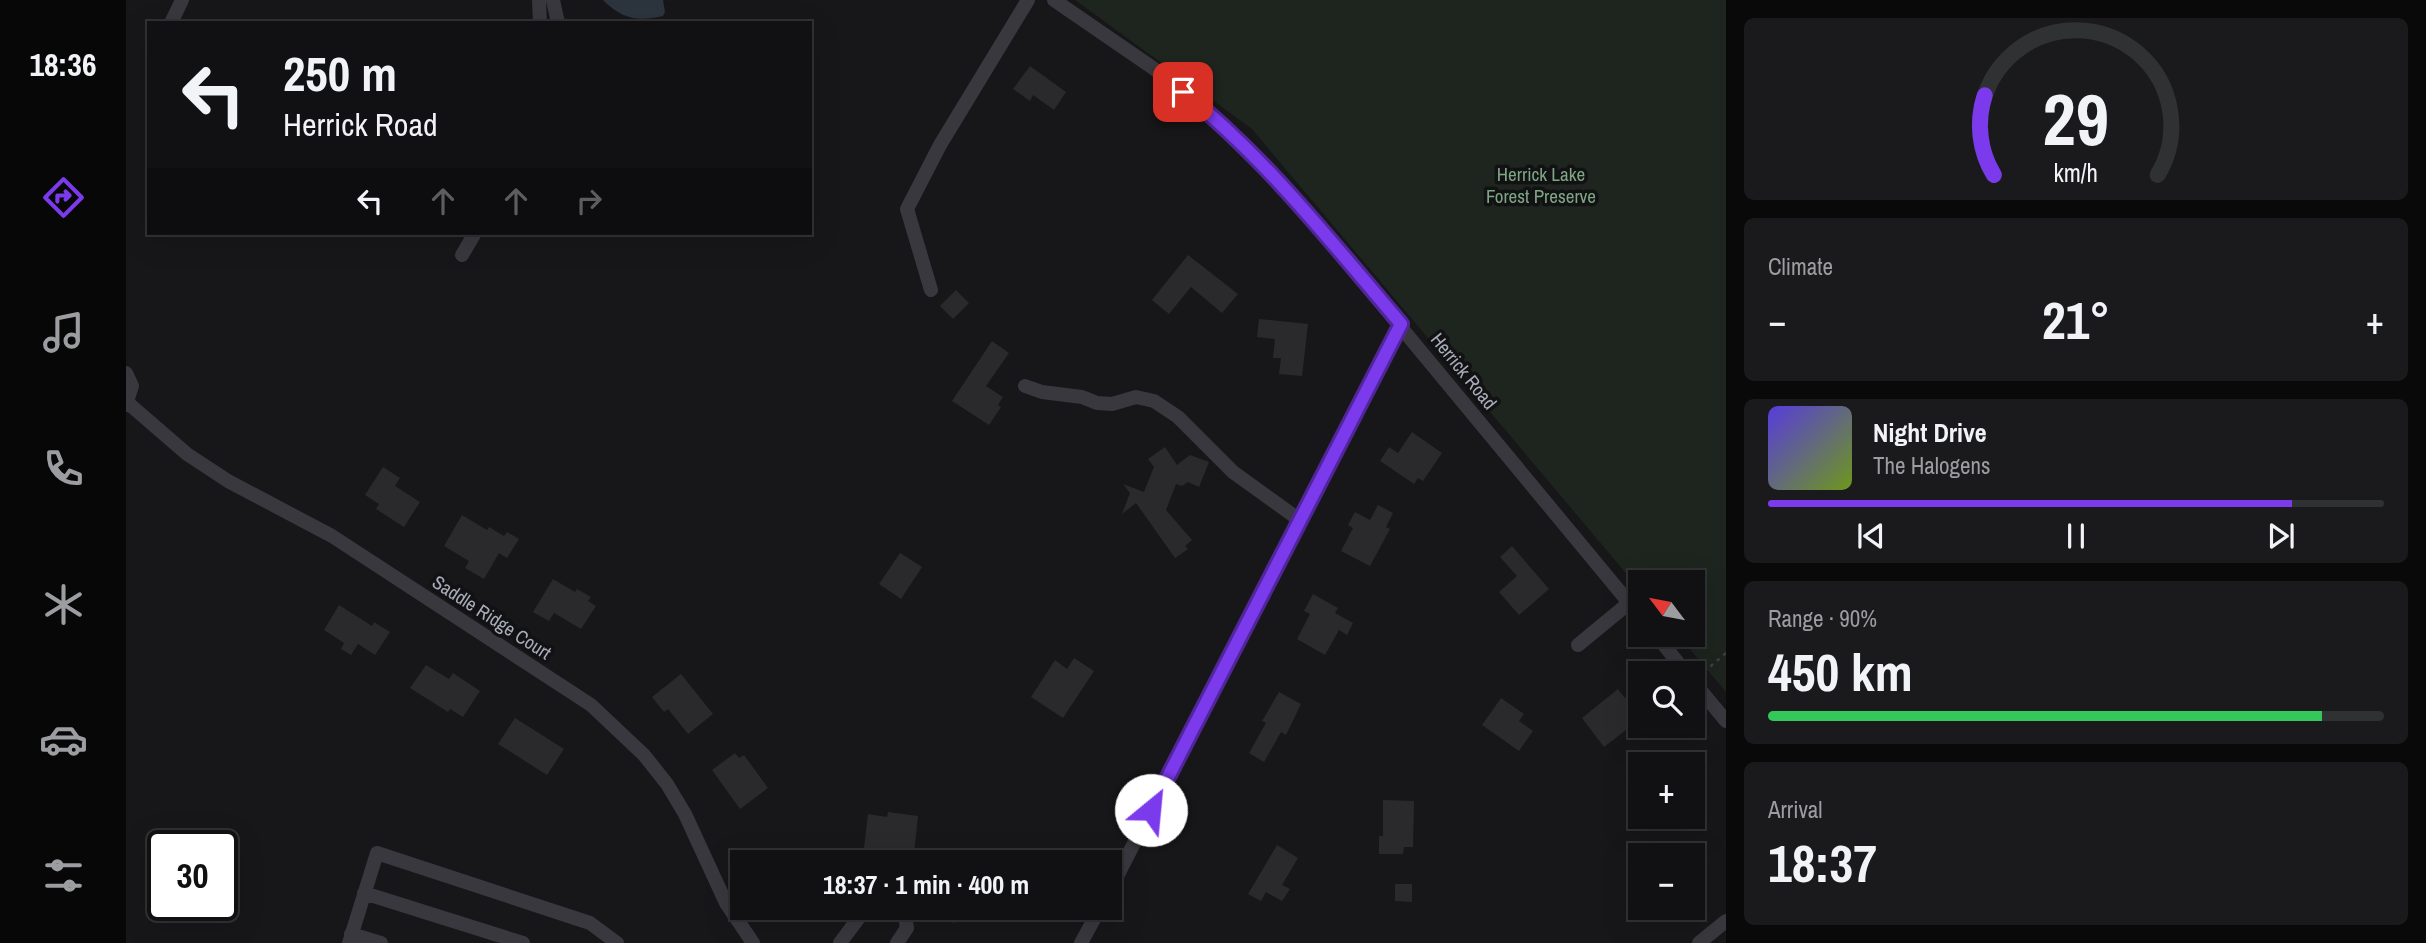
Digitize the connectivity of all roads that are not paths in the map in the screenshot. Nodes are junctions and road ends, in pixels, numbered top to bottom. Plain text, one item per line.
1 (182, 0) edge
2 (539, 0) edge
3 (553, 0) edge
4 (1028, 0) edge
5 (1054, 0) edge
6 (172, 21) edge
7 (540, 21) edge
8 (558, 21) edge
9 (474, 235) edge
10 (461, 255) dead end
11 (931, 289) dead end
12 (1401, 324) junction
13 (126, 373) edge
14 (1025, 386) dead end
15 (127, 404) edge
16 (1301, 521) junction
17 (1628, 602) edge
18 (1628, 604) edge
19 (1578, 645) dead end
20 (1705, 696) edge
21 (1726, 722) edge
22 (1122, 867) edge
23 (364, 893) junction
24 (857, 920) edge
25 (906, 920) edge
26 (1094, 920) edge
27 (1726, 921) edge
28 (350, 938) edge
29 (614, 942) edge
30 (381, 943) edge
31 (523, 943) edge
32 (753, 943) edge
33 (839, 943) edge
34 (897, 943) edge
35 (1082, 943) edge
36 (1699, 943) edge

1 - 6 street
2 - 7 street
3 - 8 street
4 - 11 street
5 - 12 street, Herrick Road
9 - 10 street
12 - 16 street
12 - 17 street, Herrick Road
13 - 15 street, Saddle Ridge Court
14 - 16 street
15 - 32 street, Saddle Ridge Court
16 - 22 street
18 - 19 street
20 - 21 street
23 - 28 street
23 - 29 street
23 - 31 street
24 - 33 street
25 - 34 street
26 - 35 street
27 - 36 street
28 - 30 street

